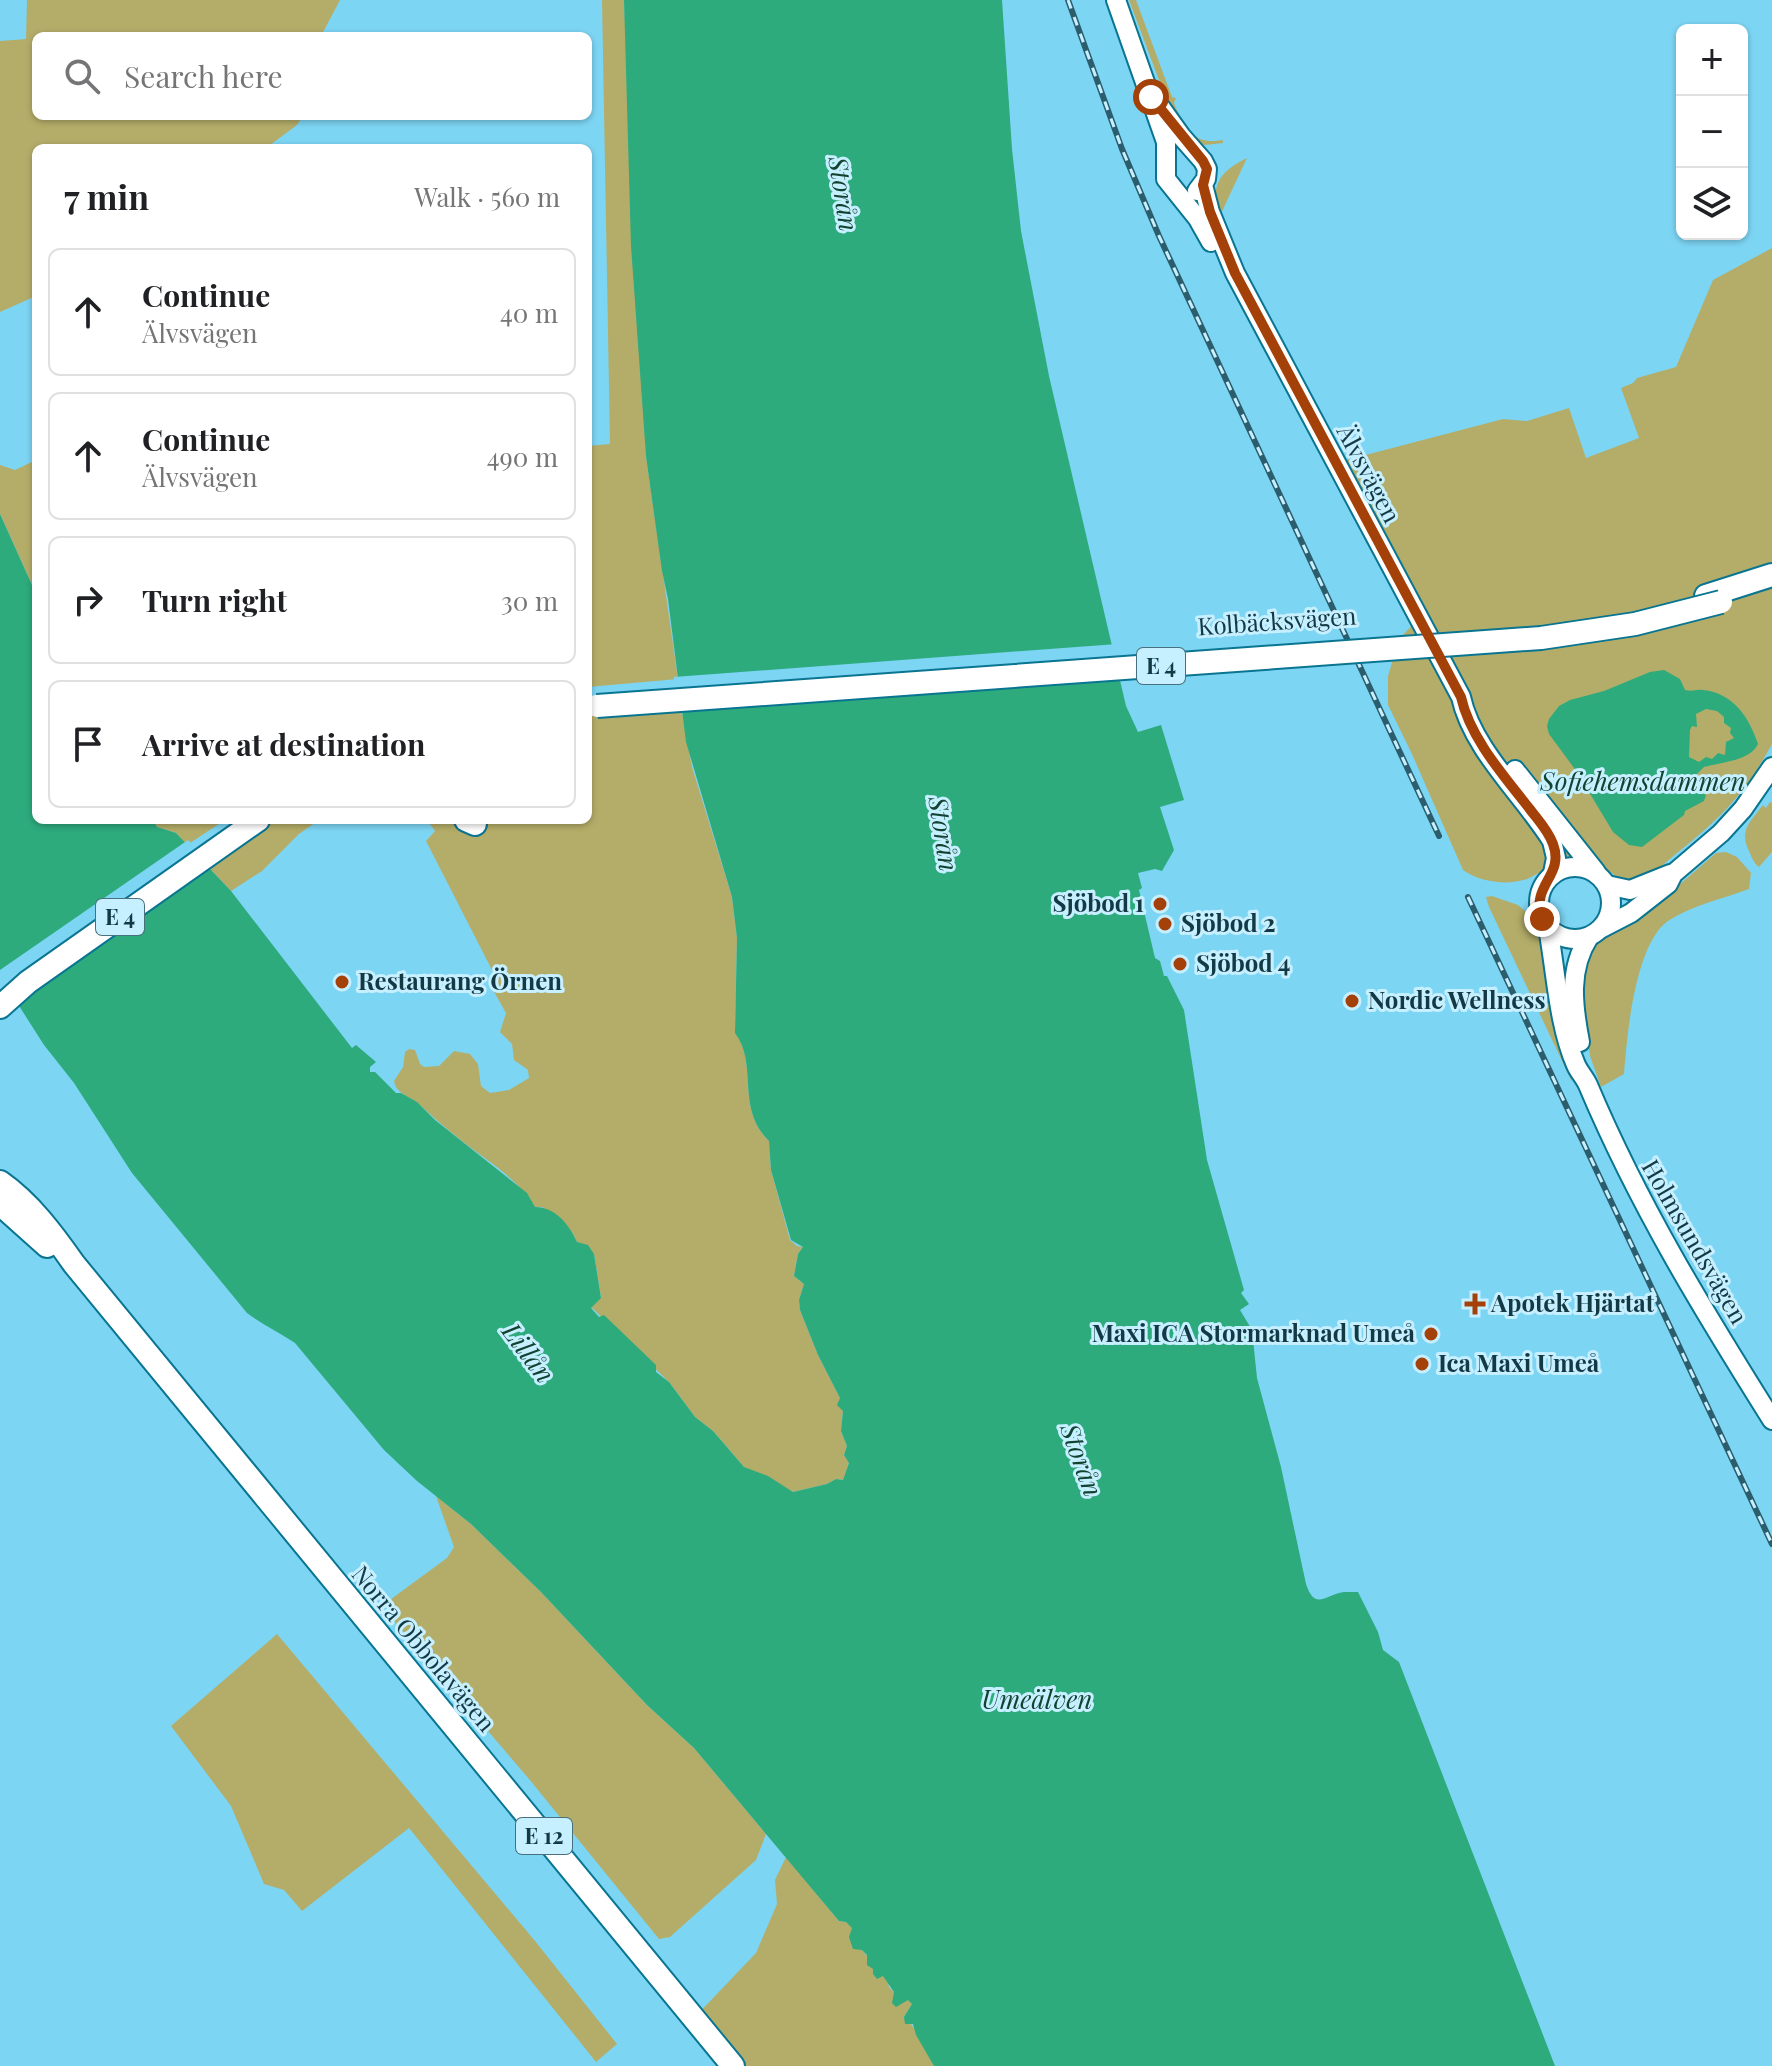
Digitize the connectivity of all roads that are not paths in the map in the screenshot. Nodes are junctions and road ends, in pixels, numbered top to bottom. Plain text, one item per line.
1 (1116, 0) edge
2 (1151, 97) junction
3 (1196, 154) junction
4 (1167, 164) junction
5 (1203, 185) junction
6 (1175, 191) junction
7 (1235, 273) junction
8 (1772, 575) edge
9 (1772, 585) edge
10 (1461, 697) junction
11 (592, 702) edge
12 (1772, 767) edge
13 (243, 824) edge
14 (243, 824) edge
15 (1553, 873) junction
16 (1673, 874) junction
17 (1602, 879) junction
18 (1548, 928) junction
19 (1596, 932) junction
20 (0, 989) edge
21 (0, 1007) edge
22 (1586, 1081) junction
23 (0, 1182) edge
24 (0, 1204) edge
25 (74, 1264) junction
26 (1772, 1420) edge
27 (733, 2066) edge

1 - 2 main road
2 - 3 main road
2 - 4 main road
3 - 4 main road
3 - 5 main road
4 - 6 main road
5 - 6 main road
5 - 7 main road, Älvsvägen
6 - 7 main road, Älvsvägen
7 - 10 main road, Älvsvägen
8 - 11 highway, Kolbäcksvägen / E 4
9 - 11 highway, Kolbäcksvägen / E 4, bridge
10 - 15 main road, Älvsvägen
10 - 17 main road, Älvsvägen
12 - 16 main road
13 - 20 highway, E 4
14 - 21 highway, E 4
15 - 17 main road
15 - 18 main road
16 - 17 main road
16 - 19 main road
17 - 19 main road
18 - 19 main road
18 - 22 main road, Holmsundsvägen
19 - 22 main road, Holmsundsvägen
22 - 26 main road, Holmsundsvägen
23 - 25 highway, Norra Obbolavägen / E 12
24 - 25 highway, Norra Obbolavägen / E 12
25 - 27 highway, Norra Obbolavägen / E 12

